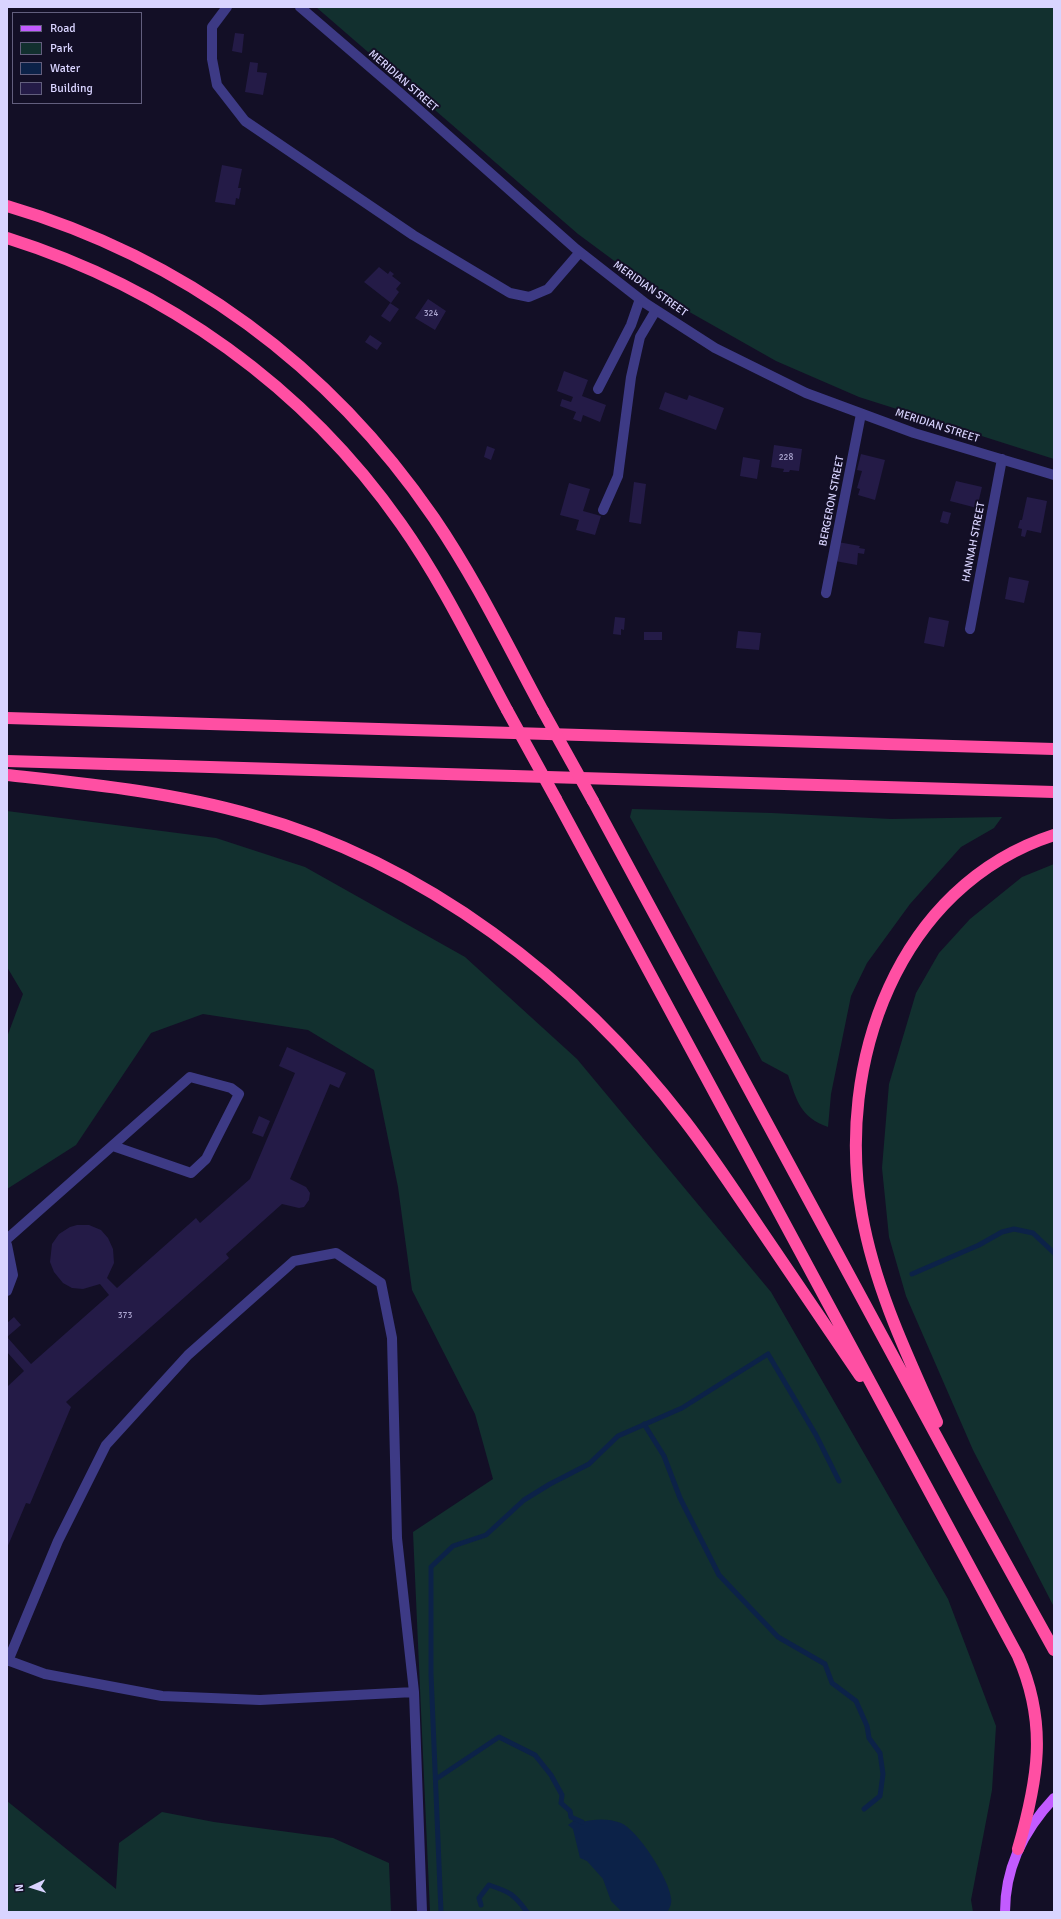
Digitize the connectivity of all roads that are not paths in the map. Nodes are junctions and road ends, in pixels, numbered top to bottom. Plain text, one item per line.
1 (227, 7) edge
2 (300, 7) edge
3 (7, 206) edge
4 (7, 238) edge
5 (580, 252) junction
6 (640, 299) junction
7 (656, 310) junction
8 (598, 389) dead end
9 (862, 414) junction
10 (1002, 459) junction
11 (1054, 475) edge
12 (603, 510) dead end
13 (826, 593) dead end
14 (970, 629) dead end
15 (7, 713) edge
16 (7, 718) edge
17 (86, 721) junction
18 (1054, 749) edge
19 (7, 761) edge
20 (7, 775) edge
21 (1054, 792) edge
22 (1054, 835) edge
23 (113, 1146) junction
24 (7, 1240) edge
25 (7, 1245) edge
26 (7, 1291) edge
27 (900, 1435) junction
28 (972, 1502) junction
29 (1054, 1650) edge
30 (8, 1661) edge
31 (414, 1692) junction
32 (1054, 1798) edge
33 (1018, 1850) junction
34 (422, 1912) edge
35 (1006, 1912) edge

1 - 5 street
2 - 5 street, MERIDIAN STREET
3 - 28 highway, bridge
4 - 27 highway, bridge
5 - 6 street, MERIDIAN STREET
6 - 7 street, MERIDIAN STREET
6 - 8 street
7 - 9 street, MERIDIAN STREET
7 - 12 street
9 - 10 street, MERIDIAN STREET
9 - 13 street, BERGERON STREET
10 - 11 street, MERIDIAN STREET
10 - 14 street, HANNAH STREET
15 - 17 highway
16 - 17 highway
17 - 18 highway
19 - 21 highway
20 - 27 highway
22 - 28 highway
23 - 23 street
23 - 24 street
25 - 26 street
27 - 33 highway
28 - 29 highway
30 - 31 street
30 - 31 street
31 - 34 street
32 - 33 main road
33 - 35 main road

